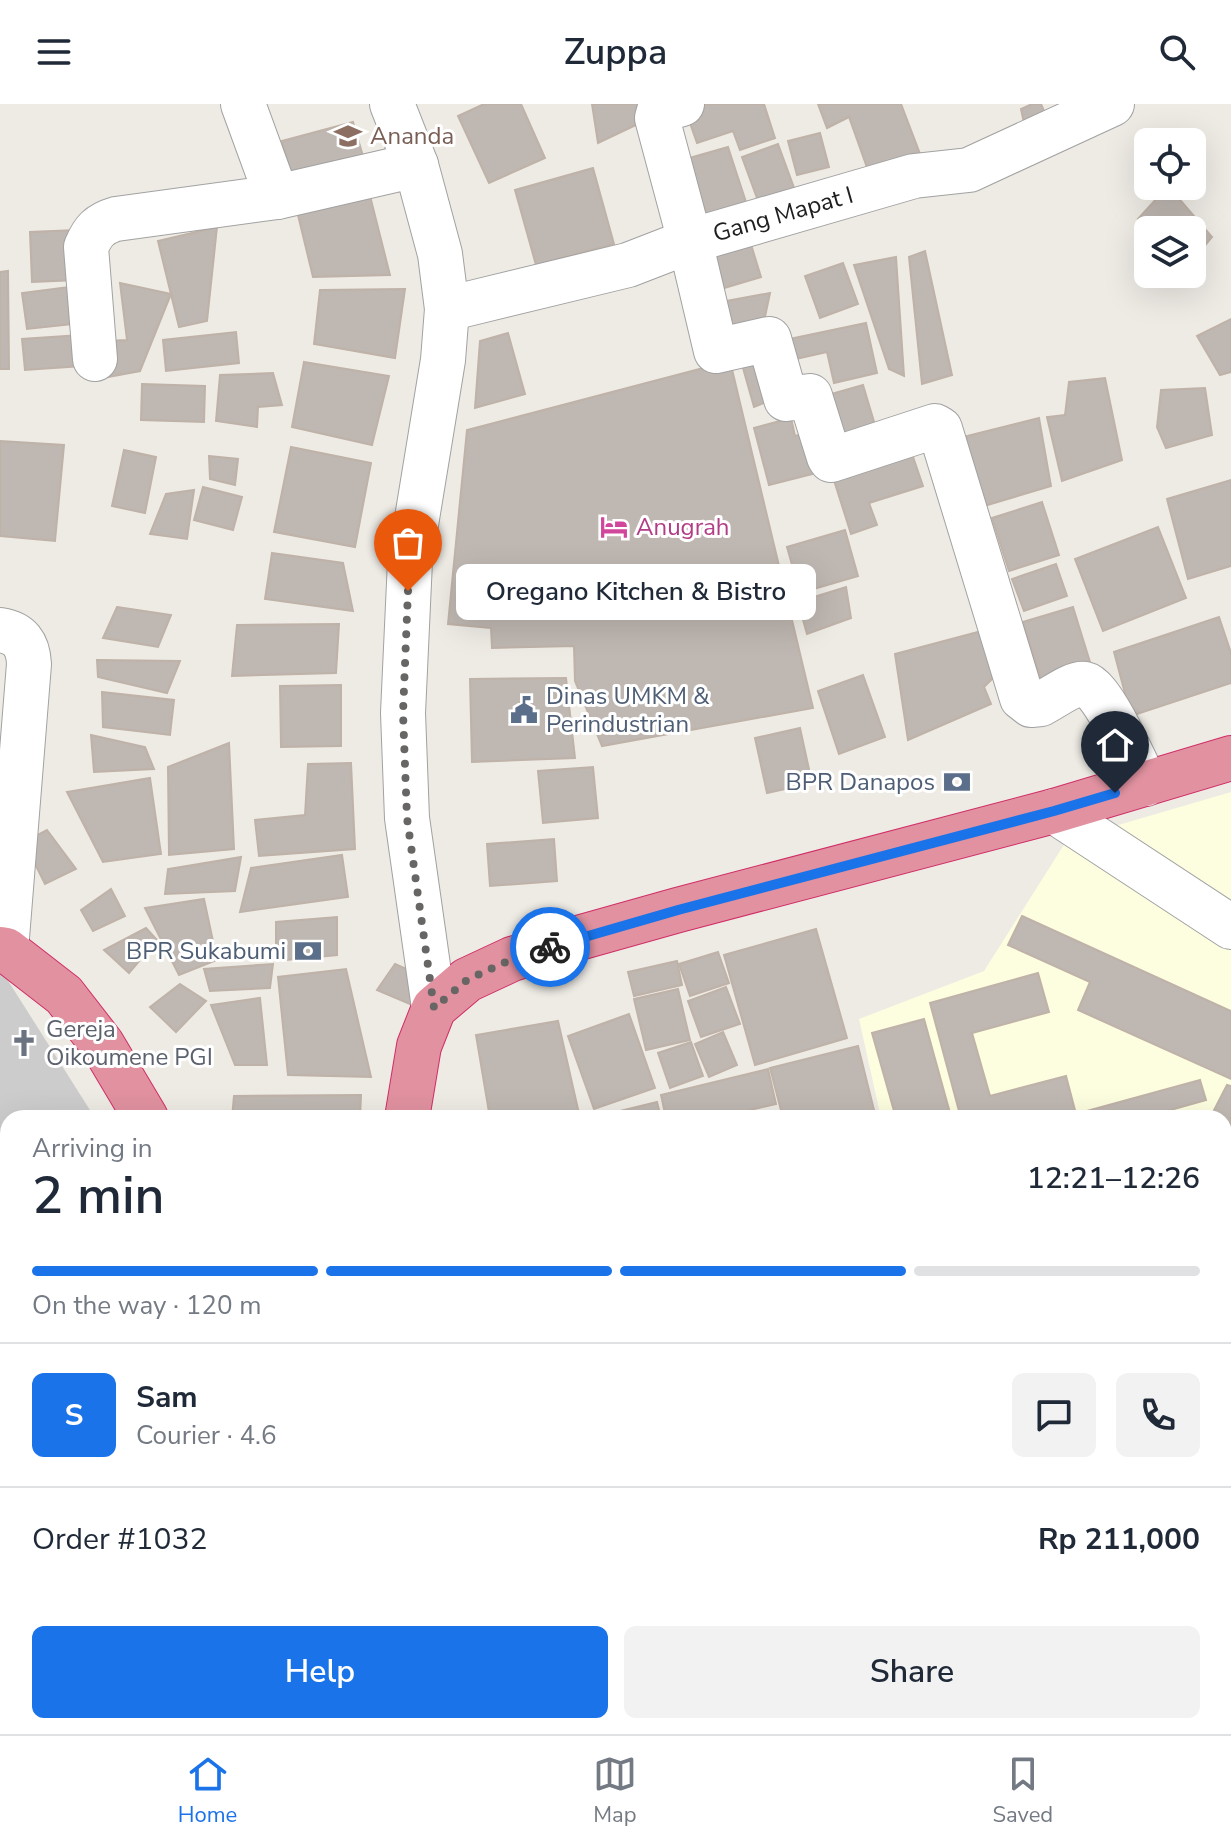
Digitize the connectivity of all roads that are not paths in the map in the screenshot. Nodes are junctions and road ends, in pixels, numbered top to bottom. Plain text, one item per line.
1 (243, 104) edge
2 (392, 104) edge
3 (682, 104) edge
4 (1112, 104) edge
5 (416, 165) junction
6 (277, 197) junction
7 (690, 241) junction
8 (447, 309) junction
9 (95, 359) dead end
10 (0, 630) edge
11 (14, 701) edge
12 (1231, 758) edge
13 (1146, 784) junction
14 (1054, 811) junction
15 (5, 900) edge
16 (1231, 927) edge
17 (3, 949) edge
18 (434, 1008) junction
19 (141, 1110) edge
20 (408, 1110) edge

1 - 6 street
2 - 5 street
3 - 7 street
4 - 7 street, Gang Mapat I
5 - 6 street
5 - 8 street
6 - 9 street
7 - 8 street, Gang Mapat I
7 - 13 street
8 - 18 street
10 - 11 street
11 - 15 street
12 - 13 highway
13 - 14 highway
14 - 16 street
14 - 18 highway
15 - 17 street
17 - 19 highway
18 - 20 highway

